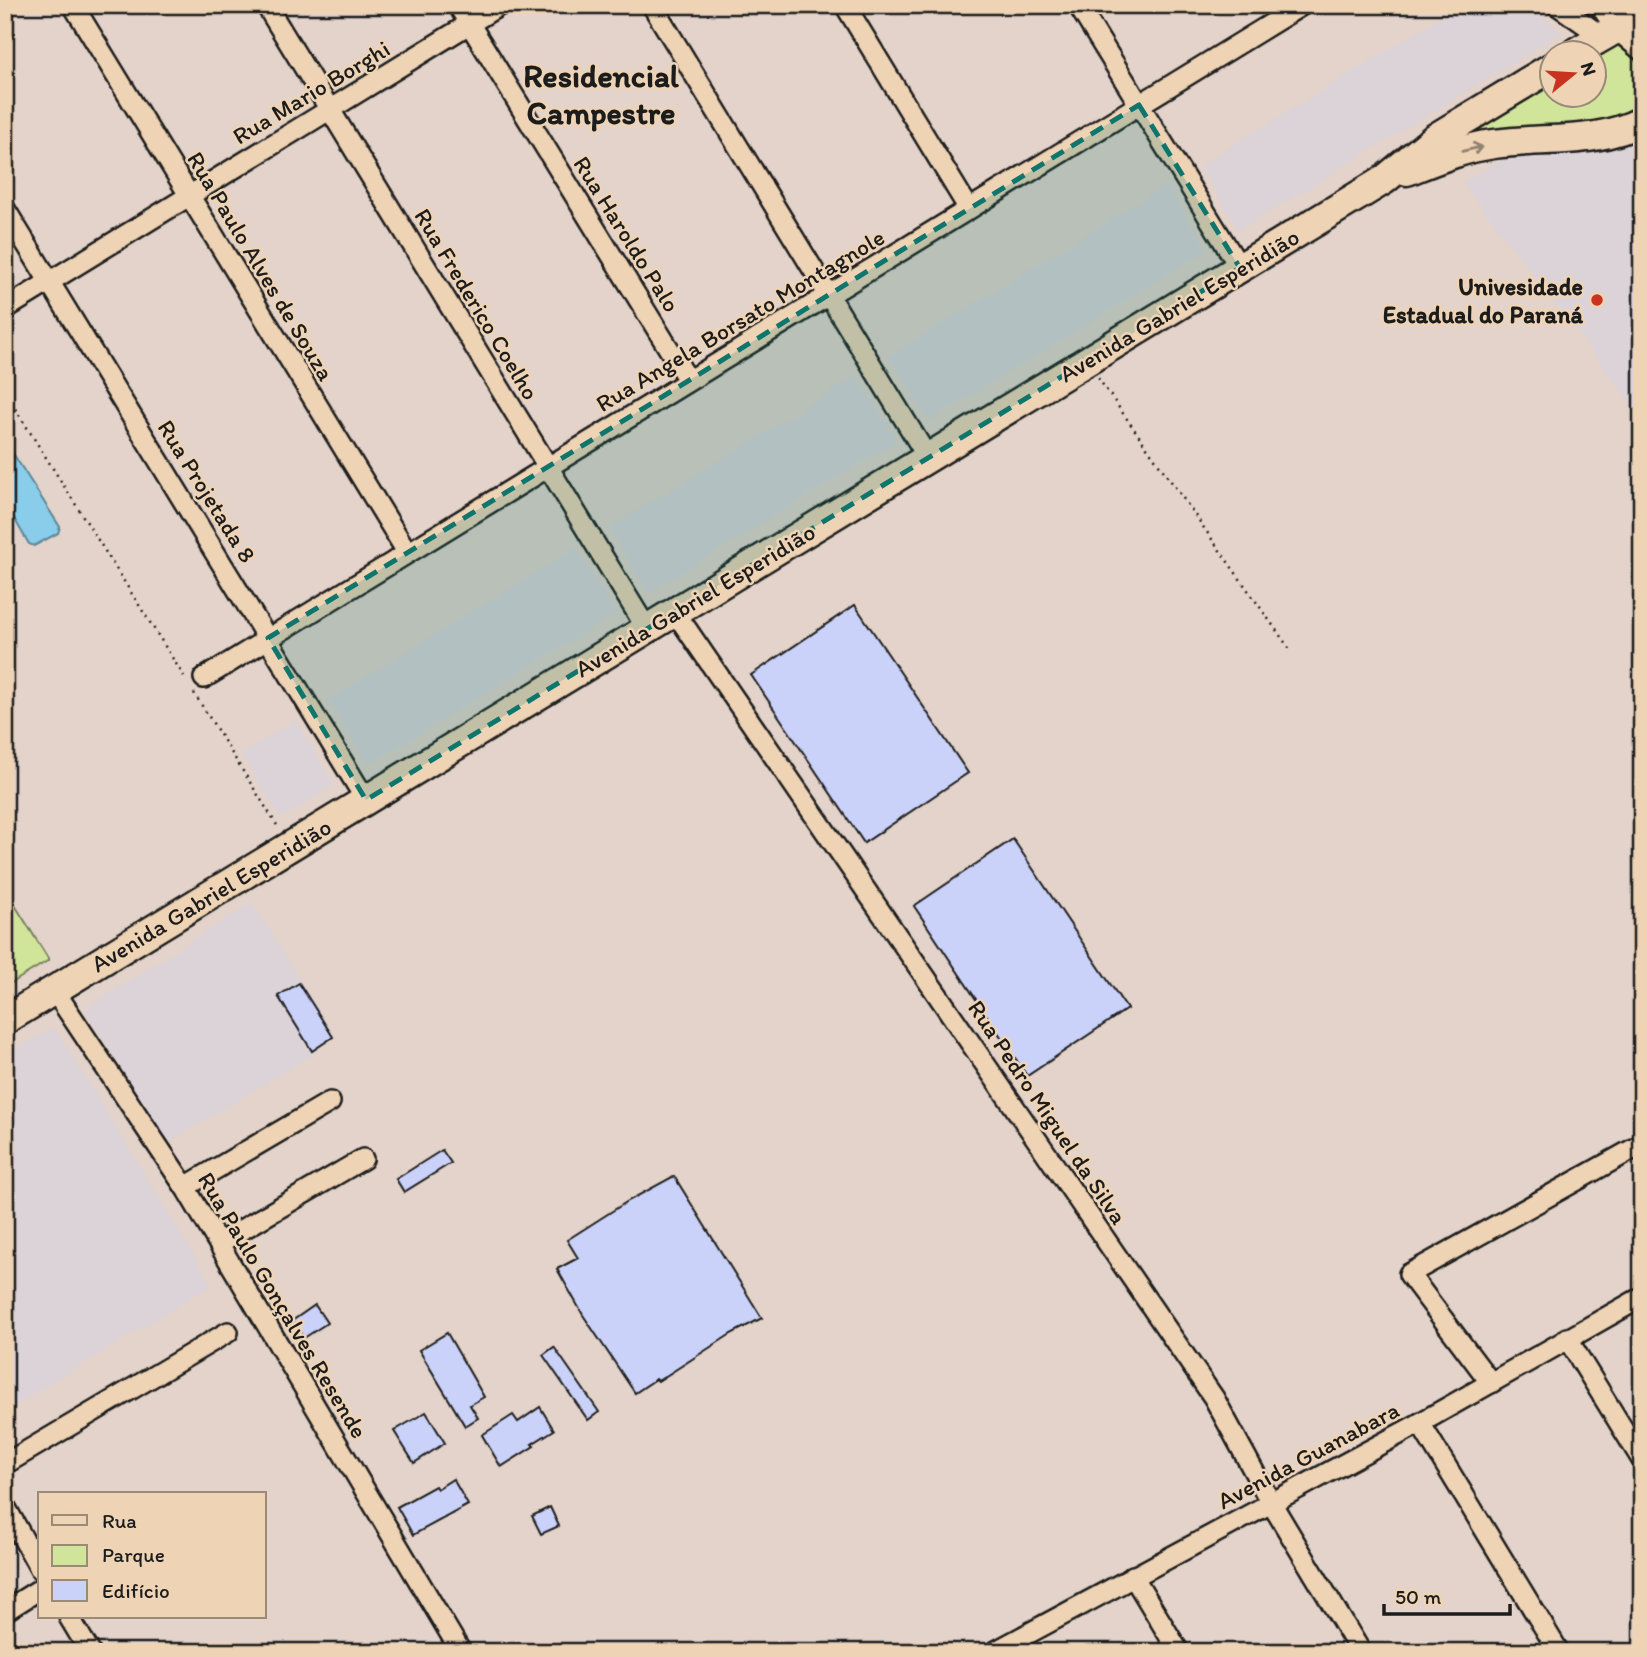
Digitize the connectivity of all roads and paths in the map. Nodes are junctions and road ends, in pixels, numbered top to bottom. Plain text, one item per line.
1 (74, 5) edge
2 (266, 5) edge
3 (458, 5) edge
4 (500, 5) edge
5 (652, 5) edge
6 (845, 5) edge
7 (1079, 5) edge
8 (1302, 5) edge
9 (1557, 5) edge
10 (1600, 5) edge
11 (1642, 14) edge
12 (470, 24) junction
13 (1609, 33) junction
14 (1600, 38) edge
15 (1642, 51) edge
16 (1538, 75) edge
17 (1139, 105) junction
18 (330, 110) junction
19 (1642, 121) edge
20 (1384, 180) junction
21 (190, 195) junction
22 (5, 209) edge
23 (969, 209) junction
24 (1240, 268) junction
25 (50, 282) junction
26 (829, 295) junction
27 (5, 309) edge
28 (1086, 362) junction
29 (688, 380) junction
30 (5, 402) edge
31 (928, 458) junction
32 (548, 467) junction
33 (407, 552) junction
34 (675, 612) junction
35 (647, 629) junction
36 (268, 638) junction
37 (1291, 651) dead end
38 (195, 685) junction
39 (366, 800) junction
40 (290, 846) junction
41 (54, 990) junction
42 (5, 1020) edge
43 (330, 1102) dead end
44 (1642, 1144) edge
45 (363, 1158) dead end
46 (185, 1187) junction
47 (219, 1242) junction
48 (1642, 1297) edge
49 (228, 1332) dead end
50 (1567, 1338) junction
51 (1491, 1383) junction
52 (1420, 1423) junction
53 (1642, 1460) edge
54 (5, 1464) edge
55 (1270, 1501) junction
56 (5, 1506) edge
57 (38, 1565) edge
58 (1133, 1576) junction
59 (38, 1591) edge
60 (5, 1611) edge
61 (70, 1618) edge
62 (998, 1651) edge
63 (90, 1652) edge
64 (461, 1652) edge
65 (1179, 1652) edge
66 (1362, 1652) edge
67 (1559, 1652) edge

1 - 21 street, Rua Paulo Alves de Souza
2 - 18 street, Rua Frederico Coelho
3 - 12 street, Rua Haroldo Palo
4 - 12 street, Rua Mario Borghi
5 - 26 street
6 - 23 street
7 - 17 street
8 - 17 street, Rua Angela Borsato Montagnole
9 - 13 street
10 - 13 street
11 - 13 main road
12 - 18 street, Rua Mario Borghi
12 - 29 street, Rua Haroldo Palo
13 - 14 main road
13 - 15 street
16 - 20 main road, Avenida Gabriel Esperidião
17 - 23 street, Rua Angela Borsato Montagnole
17 - 24 street
18 - 21 street, Rua Mario Borghi
18 - 32 street, Rua Frederico Coelho
20 -> 19 main road, Avenida Gabriel Esperidião
20 - 24 main road, Avenida Gabriel Esperidião
21 - 25 street, Rua Mario Borghi
21 - 33 street, Rua Paulo Alves de Souza
22 - 25 street, Rua Projetada 8
23 - 26 street, Rua Angela Borsato Montagnole
24 - 28 main road, Avenida Gabriel Esperidião
25 - 27 street, Rua Mario Borghi
25 - 36 street, Rua Projetada 8
26 - 29 street, Rua Angela Borsato Montagnole
26 - 31 street
28 - 31 main road, Avenida Gabriel Esperidião
28 - 37 path
29 - 32 street, Rua Angela Borsato Montagnole
30 - 38 path
31 - 34 main road, Avenida Gabriel Esperidião
32 - 33 street, Rua Angela Borsato Montagnole
32 - 35 street, Rua Frederico Coelho
33 - 36 street, Rua Angela Borsato Montagnole
34 - 35 main road, Avenida Gabriel Esperidião
34 - 55 street, Rua Pedro Miguel da Silva
35 - 39 main road, Avenida Gabriel Esperidião
36 - 38 street, Rua Angela Borsato Montagnole
36 - 39 street, Rua Projetada 8
38 - 40 path
39 - 40 main road, Avenida Gabriel Esperidião
40 - 41 main road, Avenida Gabriel Esperidião
41 - 42 main road, Avenida Gabriel Esperidião
41 - 46 street, Rua Paulo Gonçalves Resende
43 - 46 street
44 - 51 street
45 - 47 street
46 - 47 street, Rua Paulo Gonçalves Resende
47 - 64 street, Rua Paulo Gonçalves Resende
48 - 50 street, Avenida Guanabara
49 - 54 street
50 - 51 street, Avenida Guanabara
50 - 53 street
51 - 52 street, Avenida Guanabara
52 - 55 street, Avenida Guanabara
52 - 67 street
55 - 58 street, Avenida Guanabara
55 - 66 street, Rua Pedro Miguel da Silva
56 - 57 street
58 - 62 street, Avenida Guanabara
58 - 65 street
59 - 60 street
61 - 63 street

